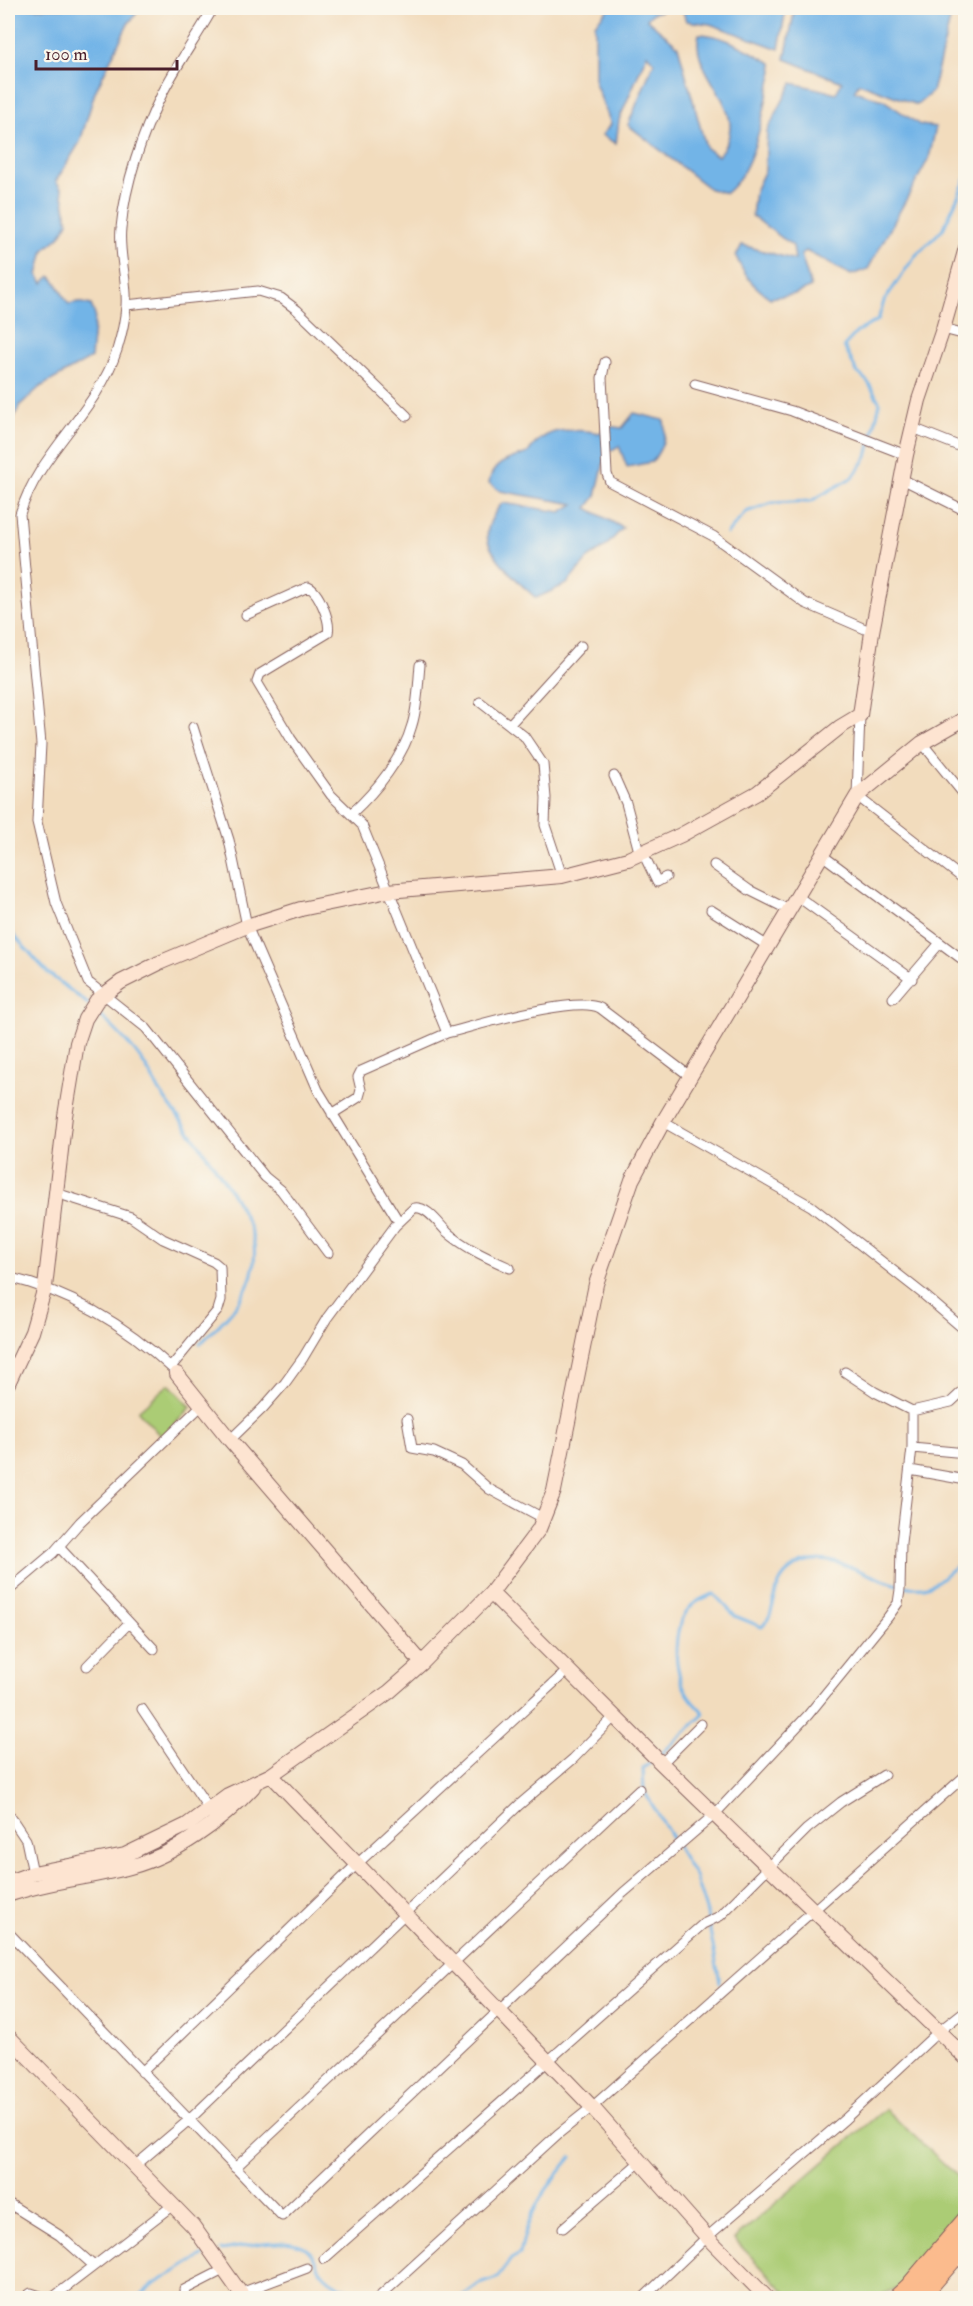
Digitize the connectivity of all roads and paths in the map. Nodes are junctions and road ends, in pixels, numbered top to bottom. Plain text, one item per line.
1 (213, 8) edge
2 (965, 254) edge
3 (126, 305) junction
4 (943, 329) junction
5 (966, 335) edge
6 (605, 362) dead end
7 (694, 384) dead end
8 (407, 416) dead end
9 (913, 428) junction
10 (966, 449) edge
11 (906, 455) junction
12 (902, 479) junction
13 (966, 511) edge
14 (246, 615) dead end
15 (872, 632) junction
16 (581, 646) dead end
17 (420, 665) dead end
18 (480, 702) dead end
19 (860, 715) junction
20 (966, 718) edge
21 (511, 723) junction
22 (193, 727) dead end
23 (922, 743) junction
24 (614, 776) dead end
25 (857, 796) junction
26 (966, 798) edge
27 (352, 813) junction
28 (642, 854) junction
29 (822, 855) junction
30 (714, 865) dead end
31 (562, 876) junction
32 (666, 877) dead end
33 (966, 881) edge
34 (388, 891) junction
35 (798, 896) junction
36 (711, 910) dead end
37 (789, 910) junction
38 (247, 927) junction
39 (940, 942) junction
40 (768, 946) junction
41 (966, 962) edge
42 (912, 979) junction
43 (101, 997) junction
44 (892, 998) dead end
45 (447, 1033) junction
46 (691, 1077) junction
47 (332, 1114) junction
48 (663, 1122) junction
49 (57, 1193) junction
50 (399, 1222) junction
51 (328, 1253) dead end
52 (510, 1268) dead end
53 (8, 1277) edge
54 (45, 1287) junction
55 (966, 1331) edge
56 (174, 1370) junction
57 (845, 1372) dead end
58 (8, 1383) edge
59 (966, 1388) edge
60 (202, 1405) junction
61 (912, 1411) junction
62 (407, 1419) dead end
63 (230, 1440) junction
64 (912, 1448) junction
65 (966, 1453) edge
66 (909, 1470) junction
67 (966, 1480) edge
68 (543, 1518) junction
69 (59, 1547) junction
70 (8, 1591) edge
71 (491, 1593) junction
72 (129, 1623) junction
73 (154, 1649) dead end
74 (422, 1663) junction
75 (87, 1666) dead end
76 (569, 1669) junction
77 (142, 1709) dead end
78 (615, 1716) junction
79 (701, 1724) dead end
80 (657, 1760) junction
81 (966, 1774) edge
82 (272, 1775) junction
83 (884, 1775) dead end
84 (256, 1783) junction
85 (639, 1790) dead end
86 (209, 1809) junction
87 (8, 1813) edge
88 (714, 1815) junction
89 (356, 1865) junction
90 (770, 1868) junction
91 (33, 1873) junction
92 (8, 1881) edge
93 (8, 1895) edge
94 (814, 1910) junction
95 (404, 1914) junction
96 (8, 1932) edge
97 (453, 1964) junction
98 (966, 2010) edge
99 (499, 2011) junction
100 (938, 2032) junction
101 (8, 2036) edge
102 (966, 2058) edge
103 (548, 2061) junction
104 (142, 2072) junction
105 (592, 2107) junction
106 (189, 2120) junction
107 (641, 2161) junction
108 (136, 2164) junction
109 (236, 2168) junction
110 (8, 2204) edge
111 (173, 2205) junction
112 (966, 2220) edge
113 (563, 2228) dead end
114 (707, 2236) junction
115 (962, 2255) edge
116 (324, 2259) dead end
117 (94, 2266) junction
118 (307, 2268) dead end
119 (225, 2269) junction
120 (184, 2290) dead end
121 (382, 2294) edge
122 (243, 2296) edge
123 (24, 2298) edge
124 (46, 2298) edge
125 (52, 2298) edge
126 (643, 2298) edge
127 (767, 2298) edge
128 (897, 2298) edge
129 (919, 2298) edge

1 - 3 street
2 - 4 street
3 - 8 street
3 - 43 street
4 - 5 street
4 - 9 street
6 - 15 street
7 - 11 street
9 - 10 street
9 - 11 street
11 - 12 street
12 - 13 street
12 - 15 street
14 - 27 street
15 - 19 street
16 - 21 street
17 - 27 street
18 - 21 street
19 - 25 street
19 - 28 street
20 - 23 street
21 - 31 street
22 - 38 street
23 - 25 street
23 - 26 street
24 - 28 street
25 - 29 street
25 - 33 street
27 - 34 street
28 - 31 street
28 - 32 street
29 - 35 street
29 - 39 street
30 - 37 street
31 - 34 street
34 - 38 street
34 - 45 street
35 - 37 street
35 - 42 street
36 - 40 street
37 - 40 street
38 - 43 street
38 - 47 street
39 - 41 street
39 - 42 street
40 - 46 street
42 - 44 street
43 - 49 street
43 - 51 street
45 - 46 street
45 - 47 street
46 - 48 street
47 - 50 street
48 - 55 street
48 - 68 street
49 - 54 street
49 - 56 street
50 - 52 street
50 - 63 street
53 - 54 street
54 - 56 street
54 - 58 street
56 - 60 street
57 - 61 street
59 - 61 street
60 - 63 street
60 - 69 street
61 - 64 street
62 - 68 street
63 - 74 street
64 - 65 street
64 - 66 street
66 - 67 street
66 - 88 street
68 - 71 street
69 - 70 street
69 - 72 street
71 - 74 street
71 - 76 street
72 - 73 street
72 - 75 street
74 - 82 street
76 - 78 street
76 - 89 street
77 - 86 street
78 - 80 street
78 - 95 street
79 - 80 street
80 - 88 street
81 - 94 street
82 - 84 street
82 - 89 street
83 - 90 street
84 - 86 street
84 - 93 street
85 - 97 street
86 - 91 street
87 - 91 street
88 - 90 street
88 - 99 street
89 - 95 street
89 - 104 street
90 - 94 street
90 - 103 street
91 - 92 street
94 - 100 street
94 - 105 street
95 - 97 street
95 - 106 street
96 - 104 street
97 - 99 street
97 - 109 street
98 - 100 street
99 - 103 street
99 - 109 street
100 - 102 street
100 - 114 street
101 - 108 street
103 - 105 street
103 - 116 street
104 - 106 street
105 - 107 street
105 - 121 street
106 - 108 street
106 - 109 street
107 - 113 street
107 - 114 street
108 - 111 street
110 - 117 street
111 - 117 street
111 - 119 street
112 - 128 highway
114 - 126 street
114 - 127 street
115 - 129 highway
117 - 125 street
118 - 122 street
119 - 120 street
119 - 122 street
123 - 124 street

